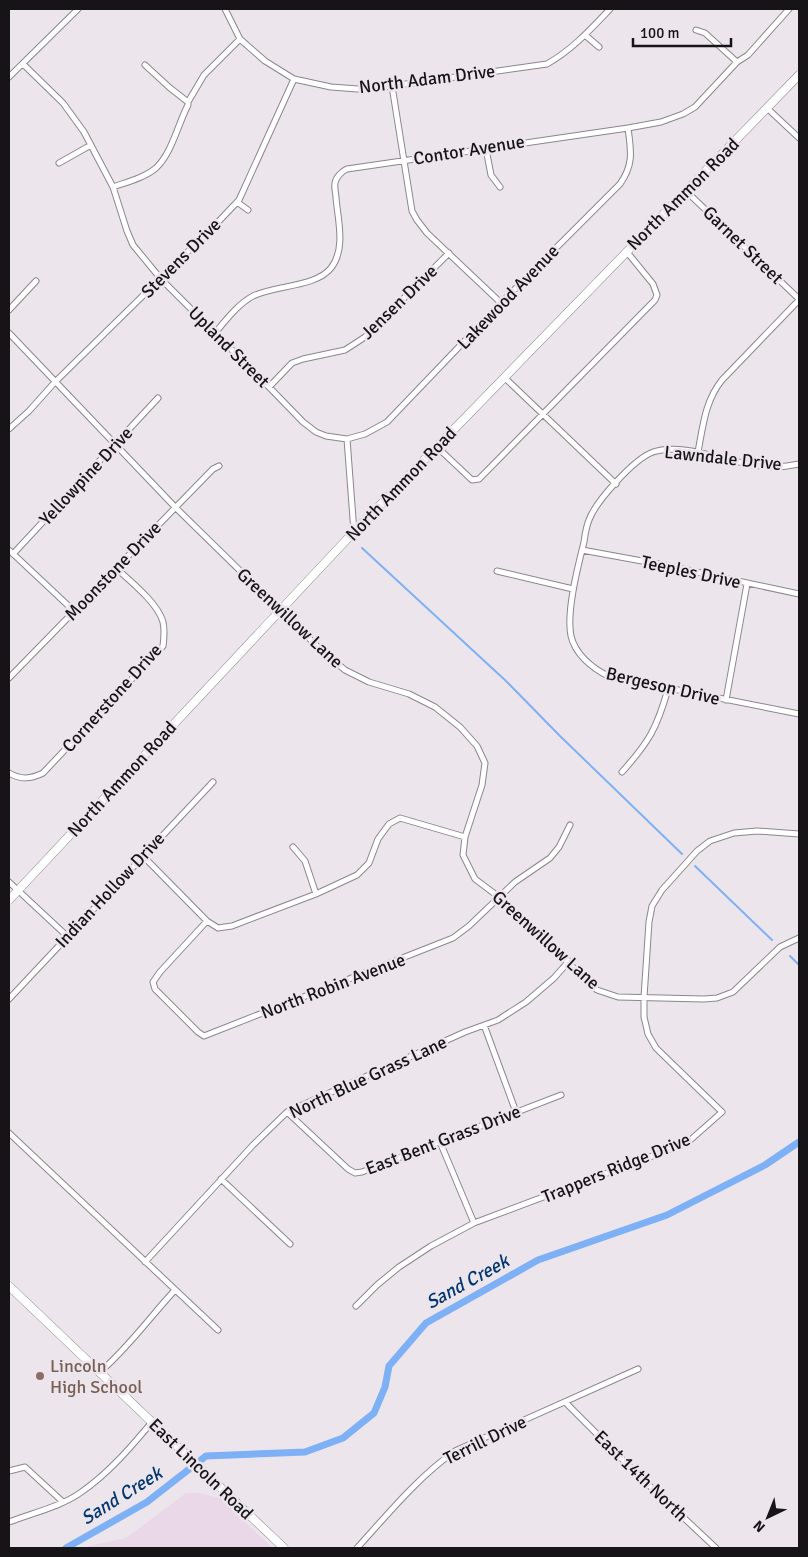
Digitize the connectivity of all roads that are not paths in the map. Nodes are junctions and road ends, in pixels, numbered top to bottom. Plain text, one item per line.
1 (78, 9) edge
2 (225, 9) edge
3 (610, 9) edge
4 (789, 9) edge
5 (696, 30) dead end
6 (585, 35) junction
7 (240, 40) junction
8 (599, 47) dead end
9 (737, 62) junction
10 (23, 64) junction
11 (145, 65) dead end
12 (799, 75) edge
13 (9, 78) edge
14 (294, 79) junction
15 (392, 86) junction
16 (188, 102) junction
17 (768, 108) junction
18 (628, 128) junction
19 (799, 138) edge
20 (91, 145) junction
21 (486, 149) junction
22 (404, 160) junction
23 (59, 163) dead end
24 (113, 187) junction
25 (500, 187) dead end
26 (687, 192) junction
27 (237, 202) junction
28 (248, 210) dead end
29 (449, 252) junction
30 (627, 252) junction
31 (161, 279) junction
32 (36, 281) dead end
33 (799, 299) edge
34 (502, 303) junction
35 (9, 310) edge
36 (9, 333) edge
37 (215, 334) junction
38 (504, 378) junction
39 (55, 382) junction
40 (269, 387) junction
41 (158, 398) dead end
42 (543, 415) junction
43 (9, 429) edge
44 (347, 439) junction
45 (116, 444) junction
46 (437, 447) junction
47 (698, 452) junction
48 (799, 464) edge
49 (220, 466) dead end
50 (616, 484) junction
51 (175, 507) junction
52 (354, 532) junction
53 (582, 550) junction
54 (11, 552) edge
55 (116, 568) junction
56 (497, 571) dead end
57 (747, 584) junction
58 (573, 589) junction
59 (799, 594) edge
60 (74, 611) junction
61 (280, 611) junction
62 (9, 666) edge
63 (14, 671) junction
64 (9, 678) edge
65 (668, 689) junction
66 (726, 700) junction
67 (799, 714) edge
68 (622, 772) dead end
69 (9, 773) edge
70 (213, 782) dead end
71 (570, 824) dead end
72 (799, 834) edge
73 (465, 836) junction
74 (293, 848) dead end
75 (142, 855) junction
76 (9, 882) edge
77 (18, 890) junction
78 (316, 894) junction
79 (499, 897) junction
80 (9, 900) edge
81 (206, 921) junction
82 (67, 936) junction
83 (799, 938) edge
84 (569, 961) junction
85 (644, 998) junction
86 (9, 1000) edge
87 (484, 1025) junction
88 (561, 1095) dead end
89 (287, 1112) junction
90 (516, 1112) junction
91 (9, 1133) edge
92 (440, 1142) junction
93 (221, 1180) junction
94 (474, 1223) junction
95 (290, 1244) dead end
96 (145, 1262) junction
97 (9, 1286) edge
98 (175, 1290) junction
99 (356, 1306) dead end
100 (218, 1330) dead end
101 (638, 1369) dead end
102 (100, 1372) junction
103 (565, 1402) junction
104 (152, 1422) junction
105 (9, 1471) edge
106 (63, 1502) junction
107 (9, 1522) edge
108 (284, 1548) edge
109 (357, 1548) edge
110 (716, 1548) edge

1 - 10 street
2 - 7 street, North Adam Drive
3 - 6 street, North Adam Drive
4 - 9 street, Contor Avenue
5 - 9 street
6 - 8 street
6 - 15 street, North Adam Drive
7 - 14 street, North Adam Drive
7 - 16 street
9 - 18 street, Contor Avenue
10 - 13 street
10 - 20 street, Upland Street
11 - 16 street
12 - 17 main road, North Ammon Road
14 - 15 street, North Adam Drive
14 - 27 street, Stevens Drive
15 - 22 street
16 - 24 street
17 - 19 street
17 - 26 main road, North Ammon Road
18 - 21 street, Contor Avenue
18 - 34 street, Lakewood Avenue
20 - 23 street
20 - 24 street, Upland Street
21 - 22 street, Contor Avenue
21 - 25 street
22 - 29 street
22 - 37 street, Contor Avenue
24 - 31 street, Upland Street
26 - 30 main road, North Ammon Road
26 - 33 street, Garnet Street
27 - 28 street
27 - 31 street, Stevens Drive
29 - 34 street
29 - 40 street, Jensen Drive
30 - 38 main road, North Ammon Road
30 - 42 street
31 - 37 street, Upland Street
31 - 39 street, Stevens Drive
32 - 35 street
33 - 47 street
34 - 44 street, Lakewood Avenue
36 - 39 street, Greenwillow Lane
37 - 40 street, Upland Street
38 - 42 street
38 - 46 main road, North Ammon Road
39 - 43 street, Stevens Drive
39 - 45 street, Greenwillow Lane
40 - 44 street, Upland Street
41 - 45 street, Yellowpine Drive
42 - 46 street
42 - 50 street
44 - 52 street
45 - 51 street, Greenwillow Lane
45 - 54 street, Yellowpine Drive
46 - 52 main road, North Ammon Road
47 - 48 street, Lawndale Drive
47 - 50 street, Lawndale Drive
49 - 51 street, Moonstone Drive
50 - 53 street, Lawndale Drive
51 - 55 street, Moonstone Drive
51 - 61 street, Greenwillow Lane
52 - 61 main road, North Ammon Road
53 - 57 street, Teeples Drive
53 - 58 street, Bergeson Drive
54 - 60 street
55 - 60 street, Moonstone Drive
55 - 69 street, Cornerstone Drive
56 - 58 street
57 - 59 street, Teeples Drive
57 - 66 street
58 - 65 street, Bergeson Drive
60 - 63 street, Moonstone Drive
61 - 73 street, Greenwillow Lane
61 - 77 main road, North Ammon Road
62 - 63 street
63 - 64 street, Moonstone Drive
65 - 66 street, Bergeson Drive
65 - 68 street
66 - 67 street, Bergeson Drive
70 - 75 street, Indian Hollow Drive
71 - 79 street, North Robin Avenue
72 - 85 street, Trappers Ridge Drive
73 - 78 street
73 - 79 street, Greenwillow Lane
74 - 78 street
75 - 81 street
75 - 82 street, Indian Hollow Drive
76 - 77 street
77 - 80 main road, North Ammon Road
77 - 82 street
78 - 81 street
79 - 81 street, North Robin Avenue
79 - 84 street, Greenwillow Lane
82 - 86 street, Indian Hollow Drive
83 - 85 street, Greenwillow Lane
84 - 85 street, Greenwillow Lane
84 - 87 street, North Blue Grass Lane
85 - 94 street, Trappers Ridge Drive
87 - 89 street, North Blue Grass Lane
87 - 90 street
88 - 90 street, East Bent Grass Drive
89 - 92 street, East Bent Grass Drive
89 - 93 street, North Blue Grass Lane
90 - 92 street, East Bent Grass Drive
91 - 96 street
92 - 94 street
93 - 95 street
93 - 96 street, North Blue Grass Lane
94 - 99 street, Trappers Ridge Drive
96 - 98 street
97 - 102 main road, East Lincoln Road
98 - 100 street
98 - 102 street
101 - 103 street, Terrill Drive
102 - 104 main road, East Lincoln Road
103 - 109 street, Terrill Drive
103 - 110 street, East 14th North
104 - 106 street
104 - 108 main road, East Lincoln Road
105 - 106 street
106 - 107 street

